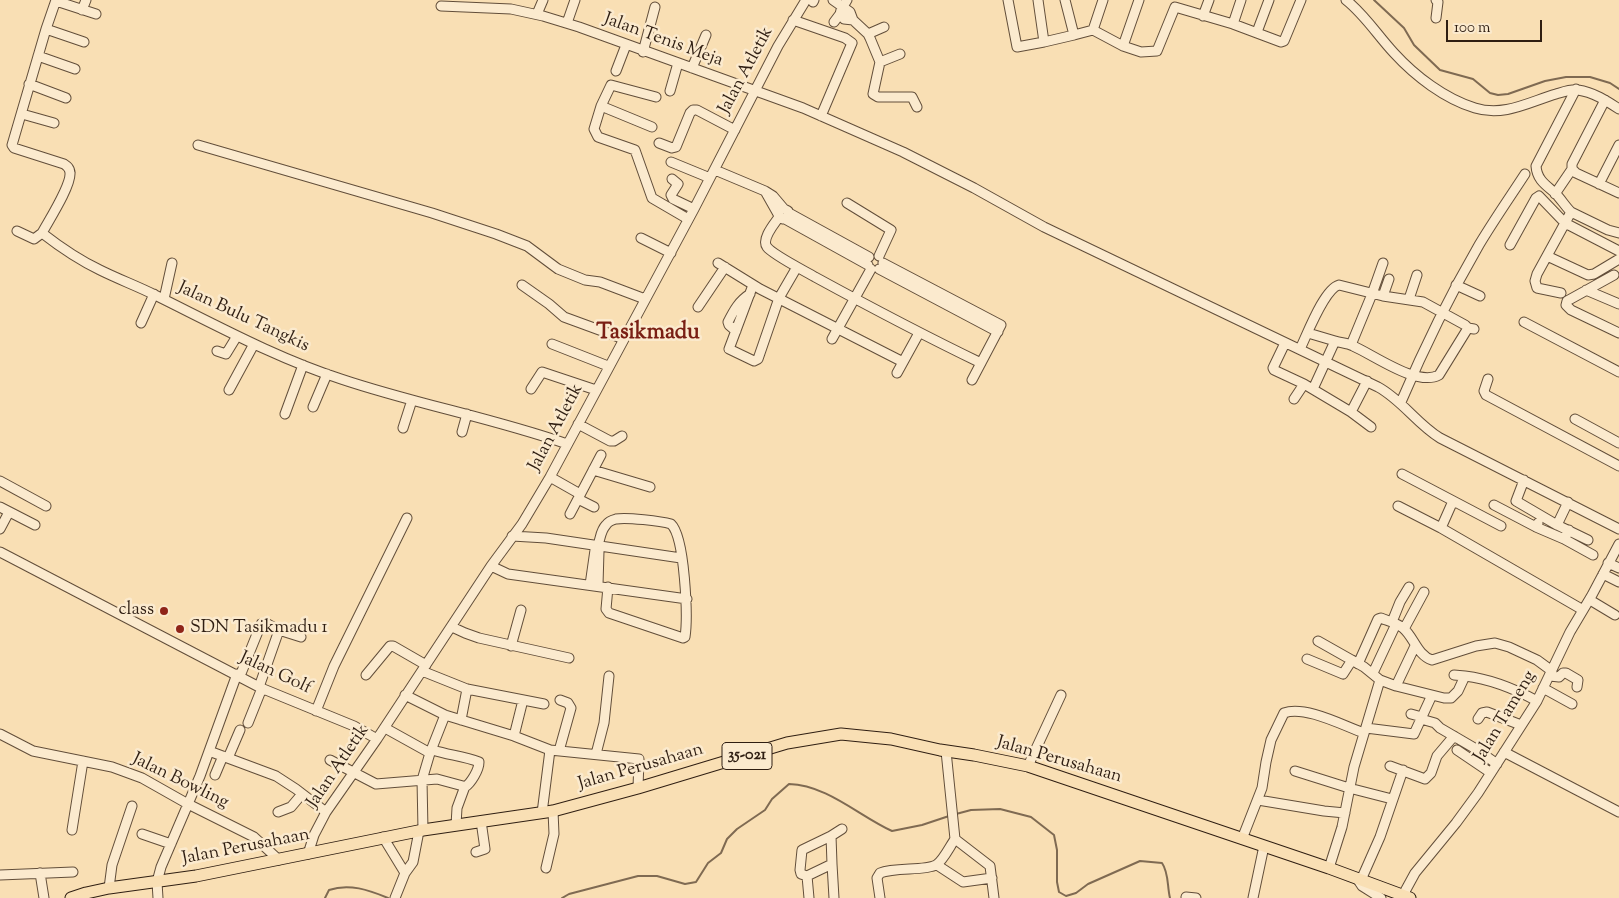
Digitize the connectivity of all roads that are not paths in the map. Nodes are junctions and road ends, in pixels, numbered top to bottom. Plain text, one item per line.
1 (86, 0) edge
2 (543, 0) edge
3 (575, 0) edge
4 (833, 0) edge
5 (1008, 0) edge
6 (1038, 0) edge
7 (1065, 0) edge
8 (1103, 0) edge
9 (1140, 0) edge
10 (1209, 0) edge
11 (1241, 0) edge
12 (1269, 0) edge
13 (1301, 0) edge
14 (1346, 0) edge
15 (1436, 0) edge
16 (56, 1) edge
17 (811, 1) edge
18 (484, 4) edge
19 (1176, 4) edge
20 (441, 6) dead end
21 (843, 7) edge
22 (655, 8) dead end
23 (82, 10) junction
24 (96, 14) dead end
25 (537, 14) junction
26 (1203, 16) junction
27 (1436, 18) dead end
28 (793, 20) junction
29 (834, 22) dead end
30 (567, 23) junction
31 (1233, 24) junction
32 (884, 27) dead end
33 (46, 29) junction
34 (1093, 30) junction
35 (1257, 32) junction
36 (868, 34) junction
37 (706, 35) dead end
38 (1074, 35) junction
39 (84, 42) dead end
40 (1044, 42) junction
41 (626, 46) junction
42 (1122, 46) junction
43 (643, 52) junction
44 (900, 54) dead end
45 (38, 56) junction
46 (880, 62) junction
47 (678, 63) junction
48 (692, 68) junction
49 (76, 69) dead end
50 (616, 71) dead end
51 (29, 84) junction
52 (1576, 89) junction
53 (670, 91) dead end
54 (754, 91) junction
55 (656, 97) dead end
56 (66, 98) dead end
57 (1606, 100) junction
58 (601, 106) junction
59 (916, 107) dead end
60 (1619, 109) edge
61 (22, 114) junction
62 (821, 116) junction
63 (54, 123) dead end
64 (652, 127) dead end
65 (735, 130) junction
66 (659, 143) dead end
67 (13, 145) junction
68 (198, 145) dead end
69 (1619, 145) edge
70 (48, 153) dead end
71 (1616, 157) edge
72 (671, 162) dead end
73 (1572, 169) junction
74 (712, 174) junction
75 (1523, 177) dead end
76 (672, 179) dead end
77 (1600, 184) junction
78 (1619, 193) edge
79 (1555, 194) junction
80 (847, 204) dead end
81 (694, 209) junction
82 (1571, 212) junction
83 (783, 214) junction
84 (688, 219) junction
85 (1565, 223) junction
86 (17, 232) dead end
87 (1619, 233) edge
88 (42, 234) junction
89 (641, 238) dead end
90 (1510, 245) dead end
91 (1619, 251) edge
92 (671, 253) junction
93 (1547, 256) junction
94 (1619, 258) edge
95 (172, 263) dead end
96 (875, 263) junction
97 (1383, 263) dead end
98 (797, 267) junction
99 (1417, 275) dead end
100 (1614, 275) dead end
101 (1389, 278) dead end
102 (522, 285) dead end
103 (1456, 285) junction
104 (752, 289) junction
105 (1586, 290) junction
106 (1561, 293) dead end
107 (154, 294) junction
108 (1372, 294) junction
109 (1383, 296) junction
110 (1480, 296) dead end
111 (779, 298) junction
112 (164, 299) junction
113 (645, 299) junction
114 (855, 299) junction
115 (1409, 299) junction
116 (1619, 304) edge
117 (698, 307) dead end
118 (1443, 312) junction
119 (1524, 322) dead end
120 (140, 323) dead end
121 (838, 328) junction
122 (919, 332) junction
123 (1308, 333) junction
124 (1619, 333) edge
125 (237, 336) junction
126 (624, 339) junction
127 (832, 339) dead end
128 (1335, 341) junction
129 (1285, 343) junction
130 (254, 344) junction
131 (552, 344) dead end
132 (1351, 345) junction
133 (1300, 350) junction
134 (217, 352) dead end
135 (1325, 361) junction
136 (903, 362) junction
137 (981, 364) junction
138 (303, 365) junction
139 (608, 366) junction
140 (1619, 372) edge
141 (897, 373) dead end
142 (327, 374) junction
143 (1412, 376) junction
144 (1488, 379) dead end
145 (972, 380) dead end
146 (1366, 381) junction
147 (1304, 384) junction
148 (531, 389) dead end
149 (1313, 389) junction
150 (229, 390) dead end
151 (596, 390) junction
152 (1294, 399) dead end
153 (412, 400) junction
154 (1401, 402) junction
155 (313, 407) dead end
156 (1351, 412) junction
157 (285, 414) dead end
158 (467, 414) junction
159 (1575, 420) dead end
160 (578, 424) junction
161 (1371, 427) dead end
162 (404, 428) dead end
163 (462, 432) dead end
164 (622, 436) dead end
165 (1618, 439) edge
166 (567, 444) junction
167 (600, 455) dead end
168 (1619, 466) edge
169 (593, 470) junction
170 (1402, 474) dead end
171 (550, 477) junction
172 (1524, 480) junction
173 (0, 481) edge
174 (650, 487) dead end
175 (579, 497) junction
176 (1453, 501) junction
177 (1568, 502) junction
178 (1494, 505) dead end
179 (46, 506) dead end
180 (594, 506) dead end
181 (1398, 506) dead end
182 (0, 507) edge
183 (10, 512) junction
184 (570, 514) dead end
185 (1542, 516) junction
186 (407, 518) dead end
187 (35, 525) dead end
188 (1557, 525) junction
189 (1501, 526) dead end
190 (1536, 526) junction
191 (1441, 528) junction
192 (1619, 528) edge
193 (0, 530) edge
194 (1569, 530) junction
195 (512, 536) junction
196 (1564, 539) junction
197 (1588, 540) dead end
198 (1619, 544) edge
199 (598, 546) junction
200 (0, 552) edge
201 (1592, 555) dead end
202 (681, 558) junction
203 (1608, 563) junction
204 (491, 566) junction
205 (1619, 568) edge
206 (1603, 574) junction
207 (1619, 582) edge
208 (594, 585) junction
209 (608, 587) junction
210 (1409, 587) dead end
211 (1424, 592) dead end
212 (687, 599) junction
213 (1590, 600) junction
214 (521, 610) dead end
215 (1583, 610) junction
216 (1615, 615) dead end
217 (1397, 625) junction
218 (452, 627) junction
219 (280, 631) junction
220 (301, 637) dead end
221 (1318, 641) dead end
222 (511, 646) junction
223 (1415, 646) junction
224 (569, 658) dead end
225 (1308, 659) dead end
226 (1355, 662) junction
227 (424, 668) junction
228 (1373, 673) junction
229 (1551, 673) junction
230 (239, 675) junction
231 (366, 675) dead end
232 (1454, 675) dead end
233 (609, 676) dead end
234 (1465, 676) junction
235 (1380, 680) junction
236 (1396, 686) junction
237 (1577, 687) dead end
238 (260, 688) junction
239 (1543, 688) junction
240 (467, 689) junction
241 (405, 695) junction
242 (1061, 695) dead end
243 (1432, 695) junction
244 (523, 700) junction
245 (560, 700) dead end
246 (1537, 700) junction
247 (544, 704) dead end
248 (1572, 704) dead end
249 (316, 711) junction
250 (1411, 714) dead end
251 (445, 715) junction
252 (1421, 718) junction
253 (1478, 719) dead end
254 (461, 720) junction
255 (248, 723) dead end
256 (1520, 725) junction
257 (385, 728) junction
258 (240, 730) dead end
259 (1365, 731) junction
260 (0, 734) edge
261 (514, 736) junction
262 (1454, 736) junction
263 (377, 739) junction
264 (1457, 750) dead end
265 (209, 751) junction
266 (432, 751) junction
267 (554, 751) junction
268 (946, 751) junction
269 (1504, 752) junction
270 (596, 754) junction
271 (225, 757) junction
272 (330, 760) dead end
273 (83, 761) junction
274 (1497, 764) junction
275 (1028, 766) junction
276 (1390, 766) dead end
277 (1403, 770) junction
278 (1295, 771) dead end
279 (355, 772) junction
280 (1491, 773) junction
281 (215, 775) dead end
282 (422, 780) junction
283 (465, 787) junction
284 (638, 788) junction
285 (1349, 788) junction
286 (302, 794) junction
287 (1392, 798) junction
288 (1258, 800) junction
289 (188, 804) junction
290 (132, 806) dead end
291 (278, 812) dead end
292 (326, 812) junction
293 (548, 812) junction
294 (1619, 812) edge
295 (1344, 813) junction
296 (481, 821) junction
297 (456, 825) junction
298 (842, 829) dead end
299 (72, 830) dead end
300 (421, 830) junction
301 (142, 834) dead end
302 (830, 836) junction
303 (383, 837) junction
304 (955, 839) junction
305 (1242, 839) junction
306 (171, 844) junction
307 (1264, 846) junction
308 (476, 852) dead end
309 (308, 854) junction
310 (279, 860) junction
311 (832, 864) junction
312 (937, 864) junction
313 (546, 868) dead end
314 (1329, 868) junction
315 (73, 872) dead end
316 (40, 873) junction
317 (404, 873) junction
318 (0, 875) edge
319 (807, 876) junction
320 (992, 878) junction
321 (1359, 879) junction
322 (157, 882) junction
323 (109, 888) junction
324 (1384, 895) edge
325 (396, 896) edge
326 (1186, 897) dead end
327 (1406, 897) edge
328 (44, 898) edge
329 (72, 898) edge
330 (158, 898) edge
331 (809, 898) edge
332 (834, 898) edge
333 (880, 898) edge
334 (994, 898) edge
335 (1196, 898) edge
336 (1253, 898) edge

1 - 23 street
2 - 25 street
3 - 30 street
4 - 21 street
5 - 40 street
6 - 40 street
7 - 38 street
8 - 34 street
9 - 42 street
10 - 26 street
11 - 31 street
12 - 35 street
13 - 35 street
14 - 52 street
15 - 27 street
16 - 23 street
16 - 33 street
17 - 28 street, Jalan Atletik
18 - 20 street, Jalan Tenis Meja
18 - 25 street, Jalan Tenis Meja
19 - 26 street
19 - 42 street
21 - 29 street
21 - 36 street
22 - 43 street
23 - 24 street
25 - 30 street, Jalan Tenis Meja
26 - 31 street
28 - 54 street, Jalan Atletik
28 - 62 street
30 - 41 street, Jalan Tenis Meja
31 - 35 street
32 - 36 street
33 - 39 street
33 - 45 street
34 - 38 street
34 - 42 street
36 - 46 street
37 - 48 street
38 - 40 street
41 - 43 street, Jalan Tenis Meja
41 - 50 street
43 - 47 street, Jalan Tenis Meja
44 - 46 street
45 - 49 street
45 - 51 street
46 - 59 street
47 - 48 street, Jalan Tenis Meja
47 - 53 street
48 - 54 street, Jalan Tenis Meja
51 - 56 street
51 - 61 street
52 - 57 street
52 - 79 street
54 - 62 street, Jalan Tenis Meja
54 - 65 street, Jalan Atletik
55 - 58 street
57 - 60 street
57 - 73 street
58 - 64 street
58 - 84 street
61 - 63 street
61 - 67 street
62 - 129 street, Jalan Tenis Meja
65 - 66 street
65 - 74 street, Jalan Atletik
67 - 70 street
67 - 88 street
68 - 113 street
69 - 71 street
71 - 77 street
72 - 74 street
73 - 77 street
73 - 79 street
74 - 81 street, Jalan Atletik
74 - 83 street
75 - 103 street
76 - 81 street
77 - 78 street
79 - 82 street
80 - 96 street
81 - 84 street, Jalan Atletik
82 - 85 street
82 - 87 street
83 - 96 street
83 - 98 street
84 - 92 street, Jalan Atletik
85 - 90 street
85 - 91 street
85 - 93 street
86 - 88 street
88 - 107 street, Jalan Bulu Tangkis
89 - 92 street
92 - 113 street, Jalan Atletik
93 - 94 street
93 - 106 street
95 - 112 street
96 - 114 street
96 - 137 street
97 - 108 street
98 - 111 street
98 - 114 street
99 - 115 street
100 - 105 street
101 - 109 street
102 - 126 street
103 - 110 street
103 - 118 street
104 - 111 street
104 - 111 street
104 - 117 street
105 - 116 street
105 - 124 street
107 - 112 street, Jalan Bulu Tangkis
107 - 120 street
108 - 109 street
108 - 123 street
108 - 132 street
109 - 115 street
111 - 121 street
112 - 125 street, Jalan Bulu Tangkis
113 - 126 street, Jalan Atletik
114 - 121 street
114 - 122 street
115 - 118 street
118 - 143 street
118 - 143 street
119 - 140 street
121 - 127 street
121 - 136 street
122 - 136 street
122 - 137 street
123 - 128 street
123 - 133 street
125 - 130 street, Jalan Bulu Tangkis
125 - 134 street
126 - 139 street, Jalan Atletik
128 - 132 street
128 - 135 street
129 - 133 street, Jalan Tenis Meja
129 - 147 street
130 - 138 street, Jalan Bulu Tangkis
130 - 150 street
131 - 139 street
132 - 143 street
133 - 135 street, Jalan Tenis Meja
135 - 146 street, Jalan Tenis Meja
135 - 149 street
136 - 141 street
137 - 145 street
138 - 142 street, Jalan Bulu Tangkis
138 - 157 street
139 - 151 street, Jalan Atletik
142 - 153 street, Jalan Bulu Tangkis
142 - 155 street
143 - 154 street
144 - 168 street
146 - 154 street, Jalan Tenis Meja
146 - 156 street
147 - 149 street
147 - 152 street
148 - 151 street
149 - 156 street
151 - 160 street, Jalan Atletik
153 - 158 street, Jalan Bulu Tangkis
153 - 162 street
154 - 172 street, Jalan Tenis Meja
156 - 161 street
158 - 163 street
158 - 166 street, Jalan Bulu Tangkis
159 - 165 street
160 - 164 street
160 - 166 street, Jalan Atletik
166 - 171 street, Jalan Atletik
167 - 169 street
169 - 174 street
169 - 175 street
170 - 176 street
171 - 175 street
171 - 195 street, Jalan Atletik
172 - 177 street, Jalan Tenis Meja
172 - 185 street
173 - 179 street
175 - 180 street
175 - 184 street
176 - 189 street
176 - 191 street
177 - 188 street
177 - 192 street, Jalan Tenis Meja
178 - 190 street
181 - 191 street
182 - 183 street
183 - 187 street
183 - 193 street
185 - 188 street
185 - 190 street
186 - 249 street
188 - 194 street
190 - 196 street
191 - 215 street
194 - 196 street
194 - 197 street
195 - 199 street
195 - 204 street, Jalan Atletik
196 - 201 street
198 - 203 street, Jalan Tameng
199 - 202 street
199 - 202 street
199 - 208 street
200 - 230 street, Jalan Golf
202 - 212 street
203 - 205 street
203 - 206 street, Jalan Tameng
204 - 208 street
204 - 218 street, Jalan Atletik
206 - 207 street
206 - 213 street, Jalan Tameng
208 - 209 street
209 - 212 street
209 - 212 street
210 - 217 street
211 - 217 street
213 - 215 street, Jalan Tameng
213 - 216 street
214 - 222 street
215 - 229 street, Jalan Tameng
217 - 223 street
217 - 226 street
217 - 228 street
218 - 222 street
218 - 227 street, Jalan Atletik
219 - 220 street
219 - 230 street
219 - 238 street
221 - 226 street
222 - 224 street
223 - 229 street
223 - 236 street
225 - 226 street
226 - 228 street
227 - 231 street
227 - 240 street
227 - 241 street, Jalan Atletik
228 - 235 street
229 - 237 street
229 - 239 street, Jalan Tameng
230 - 238 street, Jalan Golf
230 - 265 street
232 - 234 street
233 - 270 street
234 - 243 street
234 - 246 street
235 - 236 street
235 - 259 street
236 - 243 street
238 - 249 street, Jalan Golf
238 - 255 street
239 - 246 street, Jalan Tameng
239 - 248 street
240 - 244 street
240 - 254 street
241 - 251 street
241 - 257 street, Jalan Atletik
242 - 275 street
243 - 252 street
244 - 247 street
244 - 261 street
245 - 267 street
246 - 256 street, Jalan Tameng
249 - 263 street, Jalan Golf
250 - 252 street
251 - 254 street
251 - 266 street
252 - 259 street
252 - 262 street
253 - 256 street
254 - 261 street
256 - 269 street, Jalan Tameng
257 - 263 street, Jalan Atletik
257 - 266 street
258 - 271 street
259 - 285 street
259 - 288 street
260 - 273 street, Jalan Bowling
261 - 267 street
262 - 274 street
262 - 277 street
263 - 279 street, Jalan Atletik
264 - 280 street
265 - 271 street
265 - 289 street
266 - 282 street
266 - 283 street
267 - 270 street
267 - 293 street
268 - 275 main road, Jalan Perusahaan / 35-021
268 - 284 main road, Jalan Perusahaan / 35-021
268 - 304 street
269 - 274 street, Jalan Tameng
269 - 294 street
270 - 284 street
271 - 281 street
271 - 286 street
272 - 279 street
273 - 289 street, Jalan Bowling
273 - 299 street
274 - 280 street, Jalan Tameng
275 - 305 main road, Jalan Perusahaan / 35-021
276 - 277 street
277 - 287 street
278 - 285 street
279 - 282 street
279 - 292 street, Jalan Atletik
280 - 327 street, Jalan Tameng
282 - 283 street
282 - 300 street
283 - 297 street
284 - 293 main road, Jalan Perusahaan / 35-021
285 - 287 street
285 - 295 street
286 - 291 street
286 - 292 street
287 - 321 street
288 - 295 street
288 - 305 street
289 - 306 street
289 - 310 street, Jalan Bowling
290 - 323 street
292 - 309 street, Jalan Atletik
293 - 296 main road, Jalan Perusahaan / 35-021
293 - 313 street
295 - 314 street
296 - 297 main road, Jalan Perusahaan / 35-021
296 - 308 street
297 - 300 main road, Jalan Perusahaan / 35-021
298 - 302 street
300 - 303 main road, Jalan Perusahaan / 35-021
300 - 317 street
301 - 306 street
302 - 311 street
302 - 319 street
303 - 309 main road, Jalan Perusahaan / 35-021
303 - 317 street
304 - 312 street
304 - 320 street
305 - 307 main road, Jalan Perusahaan / 35-021
306 - 322 street
307 - 314 main road, Jalan Perusahaan / 35-021
307 - 336 street
309 - 310 main road, Jalan Perusahaan / 35-021
310 - 322 main road, Jalan Perusahaan / 35-021
311 - 319 street
311 - 332 street
312 - 320 street
312 - 333 street
314 - 321 main road, Jalan Perusahaan / 35-021
315 - 316 street
316 - 318 street
316 - 328 street
317 - 325 street
319 - 331 street
320 - 334 street
321 - 324 main road, Jalan Perusahaan / 35-021
322 - 323 main road, Jalan Perusahaan / 35-021
322 - 330 street
323 - 329 main road, Jalan Perusahaan / 35-021
324 - 327 main road, Jalan Perusahaan / 35-021
326 - 335 street

